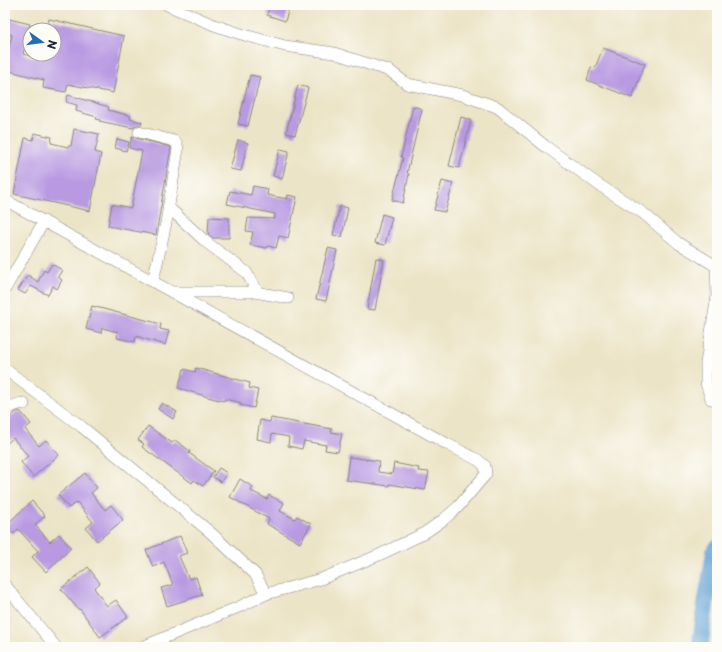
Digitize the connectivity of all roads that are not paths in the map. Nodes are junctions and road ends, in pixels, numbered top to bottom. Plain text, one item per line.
1 (167, 5) edge
2 (139, 132) dead end
3 (5, 200) edge
4 (168, 207) junction
5 (44, 220) junction
6 (153, 281) junction
7 (5, 289) edge
8 (172, 292) junction
9 (258, 292) junction
10 (288, 298) dead end
11 (5, 369) edge
12 (717, 400) edge
13 (24, 404) dead end
14 (5, 409) edge
15 (5, 585) edge
16 (266, 594) junction
17 (56, 647) edge
18 (142, 647) edge

1 - 12 street
2 - 4 street
3 - 5 street
4 - 6 street
4 - 9 street
5 - 6 street
5 - 7 street
6 - 8 street
8 - 9 street
8 - 16 street
9 - 10 street
11 - 16 street
13 - 14 street
15 - 17 street
16 - 18 street

